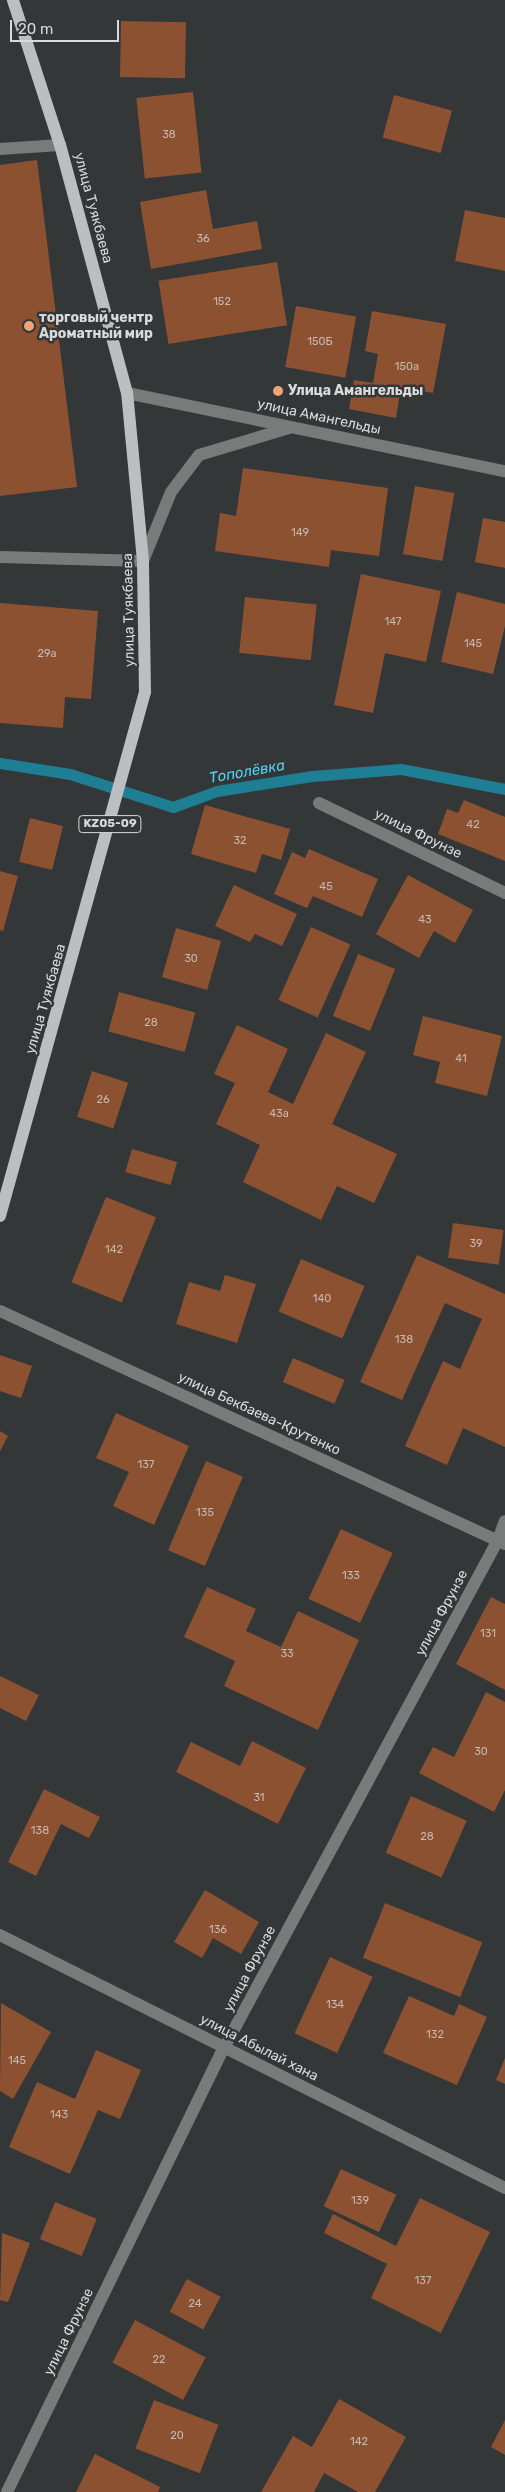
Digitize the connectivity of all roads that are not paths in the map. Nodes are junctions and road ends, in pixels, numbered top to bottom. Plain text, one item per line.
1 (13, 0) edge
2 (60, 145) junction
3 (0, 149) edge
4 (126, 393) junction
5 (291, 427) junction
6 (505, 471) edge
7 (0, 557) edge
8 (143, 561) junction
9 (319, 803) dead end
10 (505, 893) edge
11 (0, 1216) edge
12 (0, 1311) edge
13 (505, 1521) edge
14 (501, 1542) edge
15 (0, 1935) edge
16 (224, 2048) junction
17 (505, 2188) edge
18 (7, 2492) edge

1 - 2 main road, улица Туякбаева / KZ05-09
2 - 3 street
2 - 4 main road, улица Туякбаева / KZ05-09
4 - 5 street, улица Амангельды
4 - 8 main road, улица Туякбаева / KZ05-09
5 - 6 street, улица Амангельды
5 - 8 street
7 - 8 street
8 - 11 main road, улица Туякбаева / KZ05-09
9 - 10 street, улица Фрунзе
12 - 14 street, улица Бекбаева-Крутенко
13 - 14 street, улица Фрунзе
14 - 16 street, улица Фрунзе
15 - 16 street, улица Абылай хана
16 - 17 street, улица Абылай хана
16 - 18 street, улица Фрунзе

